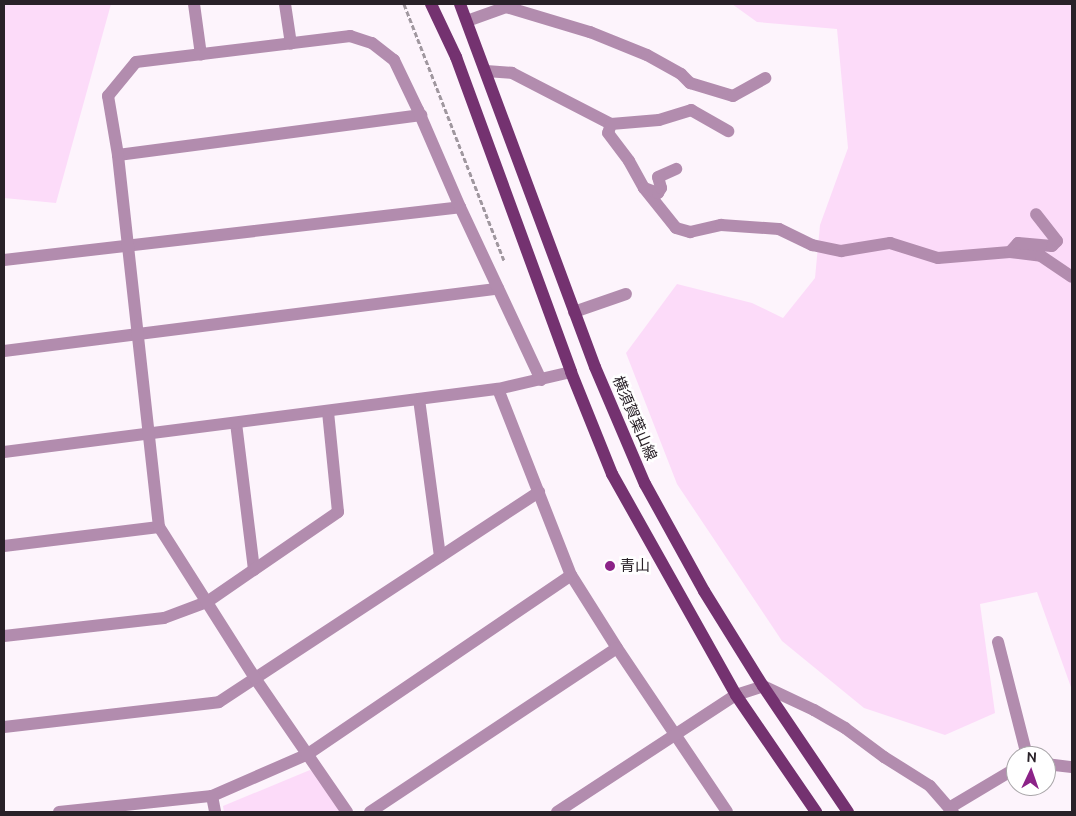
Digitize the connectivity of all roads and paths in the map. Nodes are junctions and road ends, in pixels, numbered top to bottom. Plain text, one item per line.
1 (194, 4) edge
2 (285, 4) edge
3 (404, 4) edge
4 (431, 4) edge
5 (460, 4) edge
6 (511, 6) edge
7 (467, 21) junction
8 (291, 44) junction
9 (201, 55) junction
10 (486, 71) junction
11 (765, 78) dead end
12 (421, 115) junction
13 (611, 124) junction
14 (728, 131) dead end
15 (118, 155) junction
16 (676, 169) dead end
17 (644, 188) junction
18 (460, 207) junction
19 (1036, 214) dead end
20 (127, 245) junction
21 (1010, 252) junction
22 (4, 260) edge
23 (507, 267) dead end
24 (1072, 277) edge
25 (498, 289) junction
26 (626, 294) dead end
27 (574, 312) junction
28 (137, 335) junction
29 (4, 351) edge
30 (571, 372) junction
31 (541, 380) junction
32 (498, 389) junction
33 (418, 399) junction
34 (328, 411) junction
35 (236, 422) junction
36 (150, 434) junction
37 (4, 452) edge
38 (539, 492) junction
39 (159, 527) junction
40 (4, 546) edge
41 (440, 557) junction
42 (254, 570) junction
43 (571, 575) junction
44 (207, 602) junction
45 (4, 636) edge
46 (998, 642) dead end
47 (617, 648) junction
48 (255, 678) junction
49 (763, 686) junction
50 (736, 695) junction
51 (4, 727) edge
52 (674, 735) junction
53 (1024, 746) edge
54 (308, 754) junction
55 (1056, 765) edge
56 (1072, 767) edge
57 (1006, 774) edge
58 (212, 796) junction
59 (951, 810) edge
60 (59, 812) edge
61 (215, 812) edge
62 (348, 812) edge
63 (370, 812) edge
64 (557, 812) edge
65 (727, 812) edge
66 (816, 812) edge
67 (848, 812) edge

1 - 9 street
2 - 8 street
3 - 23 path
4 - 30 main road
5 - 7 main road, 横須賀葉山線
6 - 7 street
6 - 11 street
7 - 10 main road, 横須賀葉山線
8 - 9 street
8 - 12 street
9 - 15 street
10 - 13 street
10 - 27 main road, 横須賀葉山線
12 - 15 street
12 - 18 street
13 - 14 street
13 - 17 street
15 - 20 street
16 - 17 street
17 - 21 street
18 - 20 street
18 - 25 street
19 - 21 street
20 - 22 street
20 - 28 street
21 - 24 street
25 - 28 street
25 - 31 street
26 - 27 street
27 - 49 main road, 横須賀葉山線
28 - 29 street
28 - 36 street
30 - 31 street
30 - 50 main road
31 - 32 street
32 - 33 street
32 - 38 street
33 - 34 street
33 - 41 street
34 - 35 street
34 - 42 street
35 - 36 street
35 - 42 street
36 - 37 street
36 - 39 street
38 - 41 street
38 - 43 street
39 - 40 street
39 - 44 street
41 - 48 street
42 - 44 street
43 - 47 street
43 - 54 street
44 - 45 street
44 - 48 street
46 - 53 street
47 - 52 street
47 - 63 street
48 - 51 street
48 - 54 street
49 - 50 street
49 - 59 street
49 - 67 main road, 横須賀葉山線
50 - 52 street
50 - 66 main road
52 - 64 street
52 - 65 street
54 - 58 street
54 - 62 street
55 - 56 street
57 - 59 street
58 - 60 street
58 - 61 street

